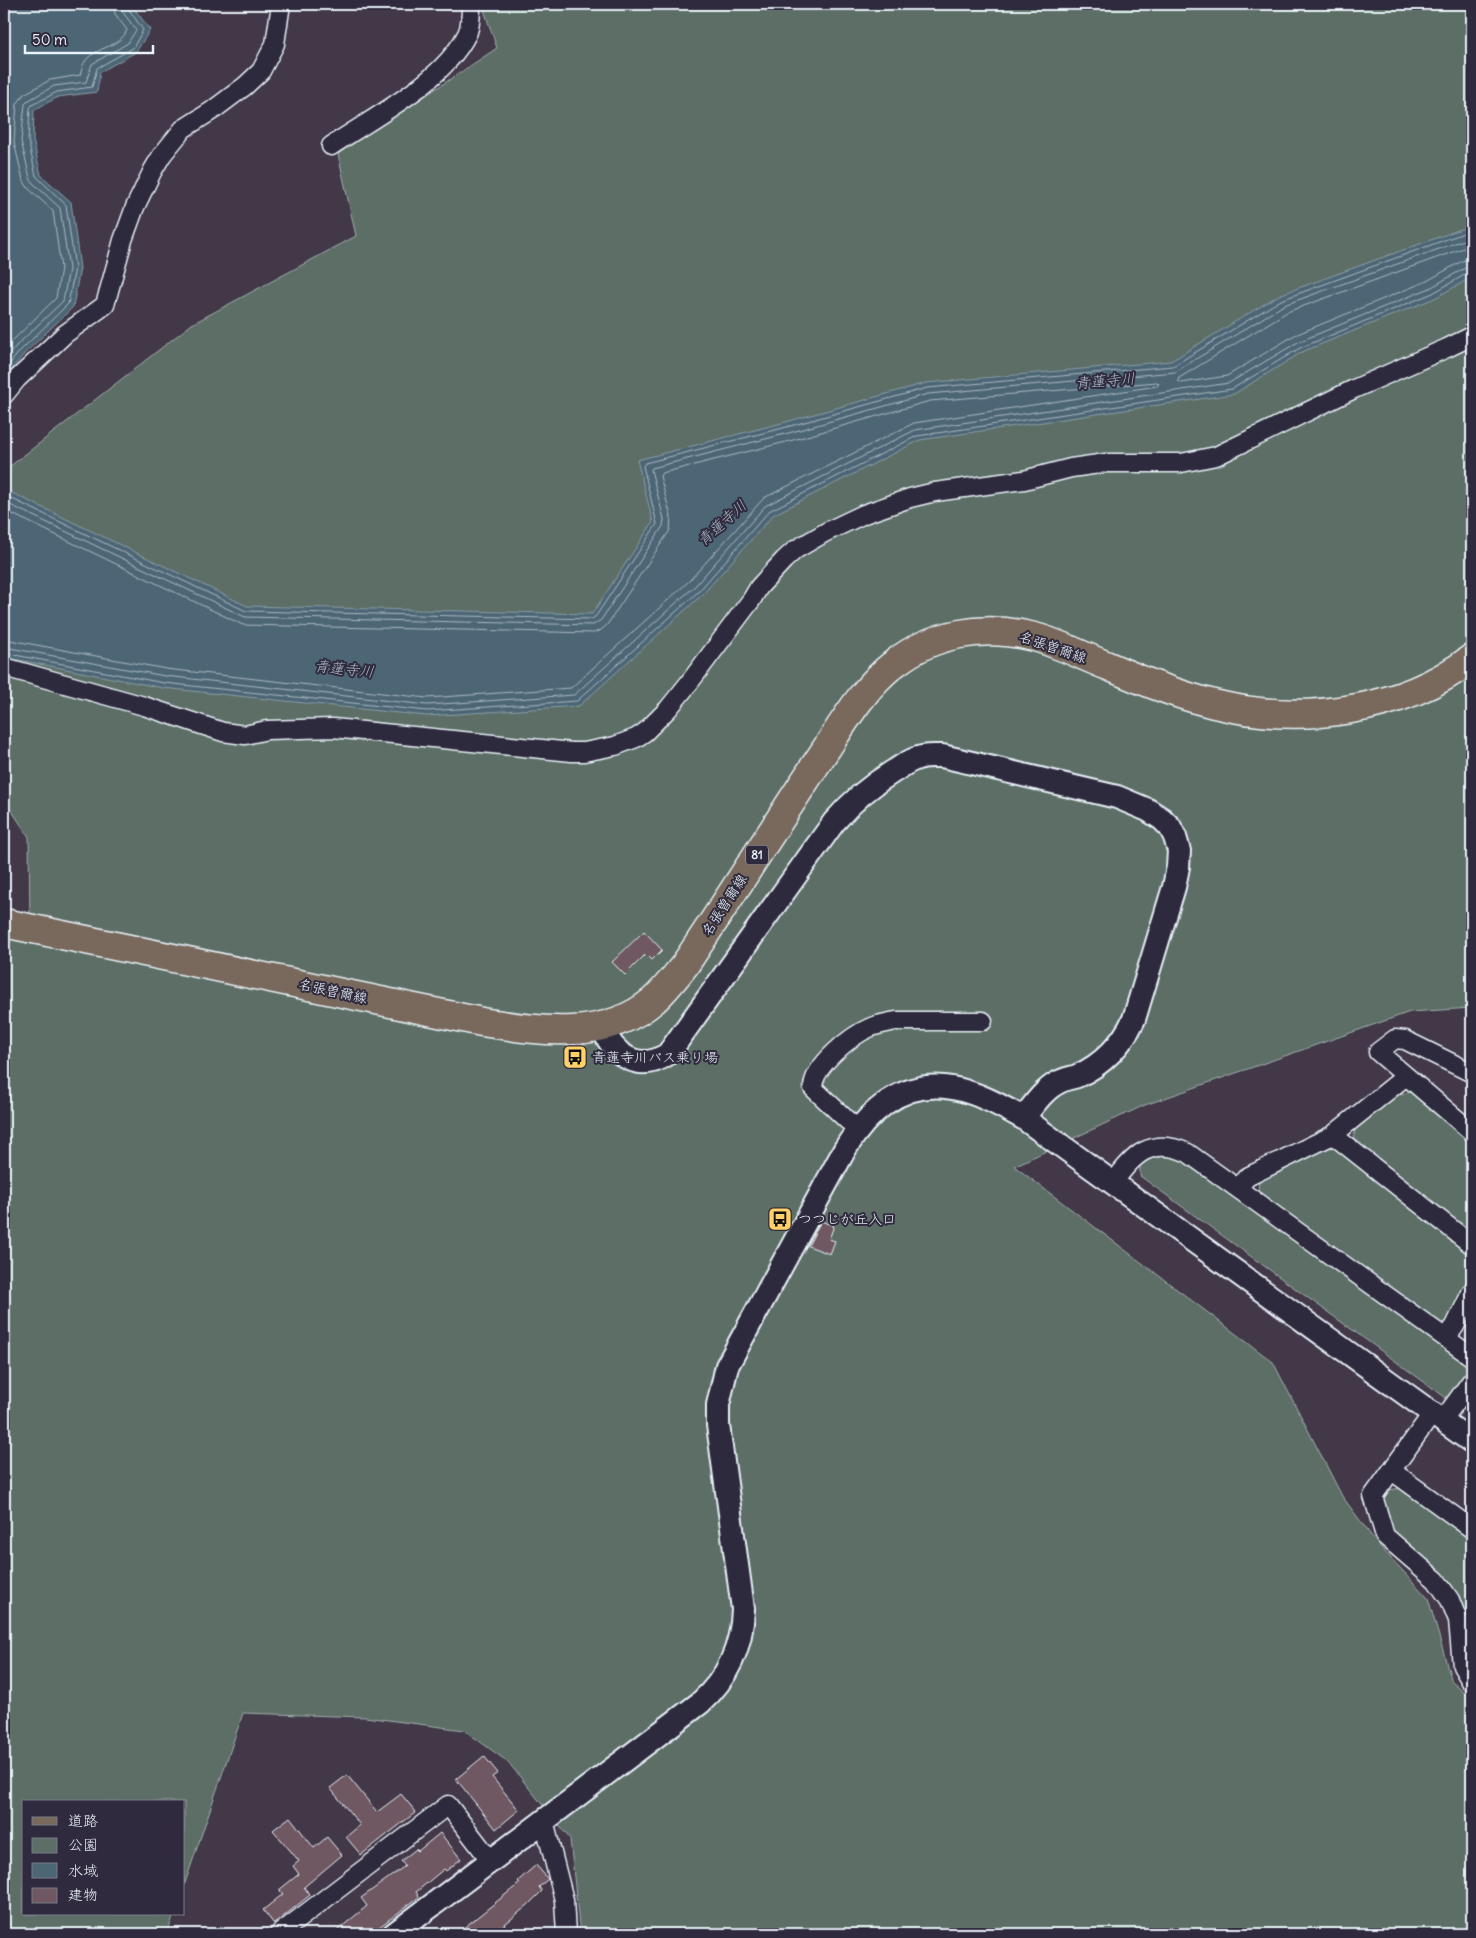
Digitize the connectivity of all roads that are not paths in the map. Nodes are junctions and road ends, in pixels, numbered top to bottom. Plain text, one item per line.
1 (281, 4) edge
2 (471, 4) edge
3 (331, 146) dead end
4 (1472, 336) edge
5 (4, 394) edge
6 (1472, 658) edge
7 (4, 667) edge
8 (4, 924) edge
9 (983, 1021) dead end
10 (602, 1027) junction
11 (1472, 1073) edge
12 (1406, 1076) junction
13 (1023, 1118) junction
14 (858, 1128) junction
15 (1472, 1132) edge
16 (1333, 1135) junction
17 (1113, 1183) junction
18 (1238, 1188) junction
19 (1472, 1245) edge
20 (1472, 1291) edge
21 (1446, 1338) junction
22 (1472, 1357) edge
23 (1472, 1380) edge
24 (1437, 1417) junction
25 (1472, 1442) edge
26 (1392, 1471) junction
27 (1472, 1529) edge
28 (1472, 1683) edge
29 (544, 1821) junction
30 (491, 1861) junction
31 (279, 1934) edge
32 (394, 1934) edge
33 (566, 1934) edge

1 - 5 street
2 - 3 street
4 - 7 street
6 - 10 main road, 名張曽爾線 / 81
8 - 10 main road, 名張曽爾線 / 81
9 - 14 street
10 - 13 street
11 - 12 street
12 - 15 street
12 - 16 street
13 - 14 street
13 - 17 street
14 - 29 street
16 - 18 street
16 - 19 street
17 - 18 street
17 - 24 street
18 - 21 street
20 - 21 street
21 - 22 street
23 - 24 street
24 - 25 street
24 - 26 street
26 - 27 street
26 - 28 street
29 - 30 street
29 - 33 street
30 - 31 street
30 - 32 street

